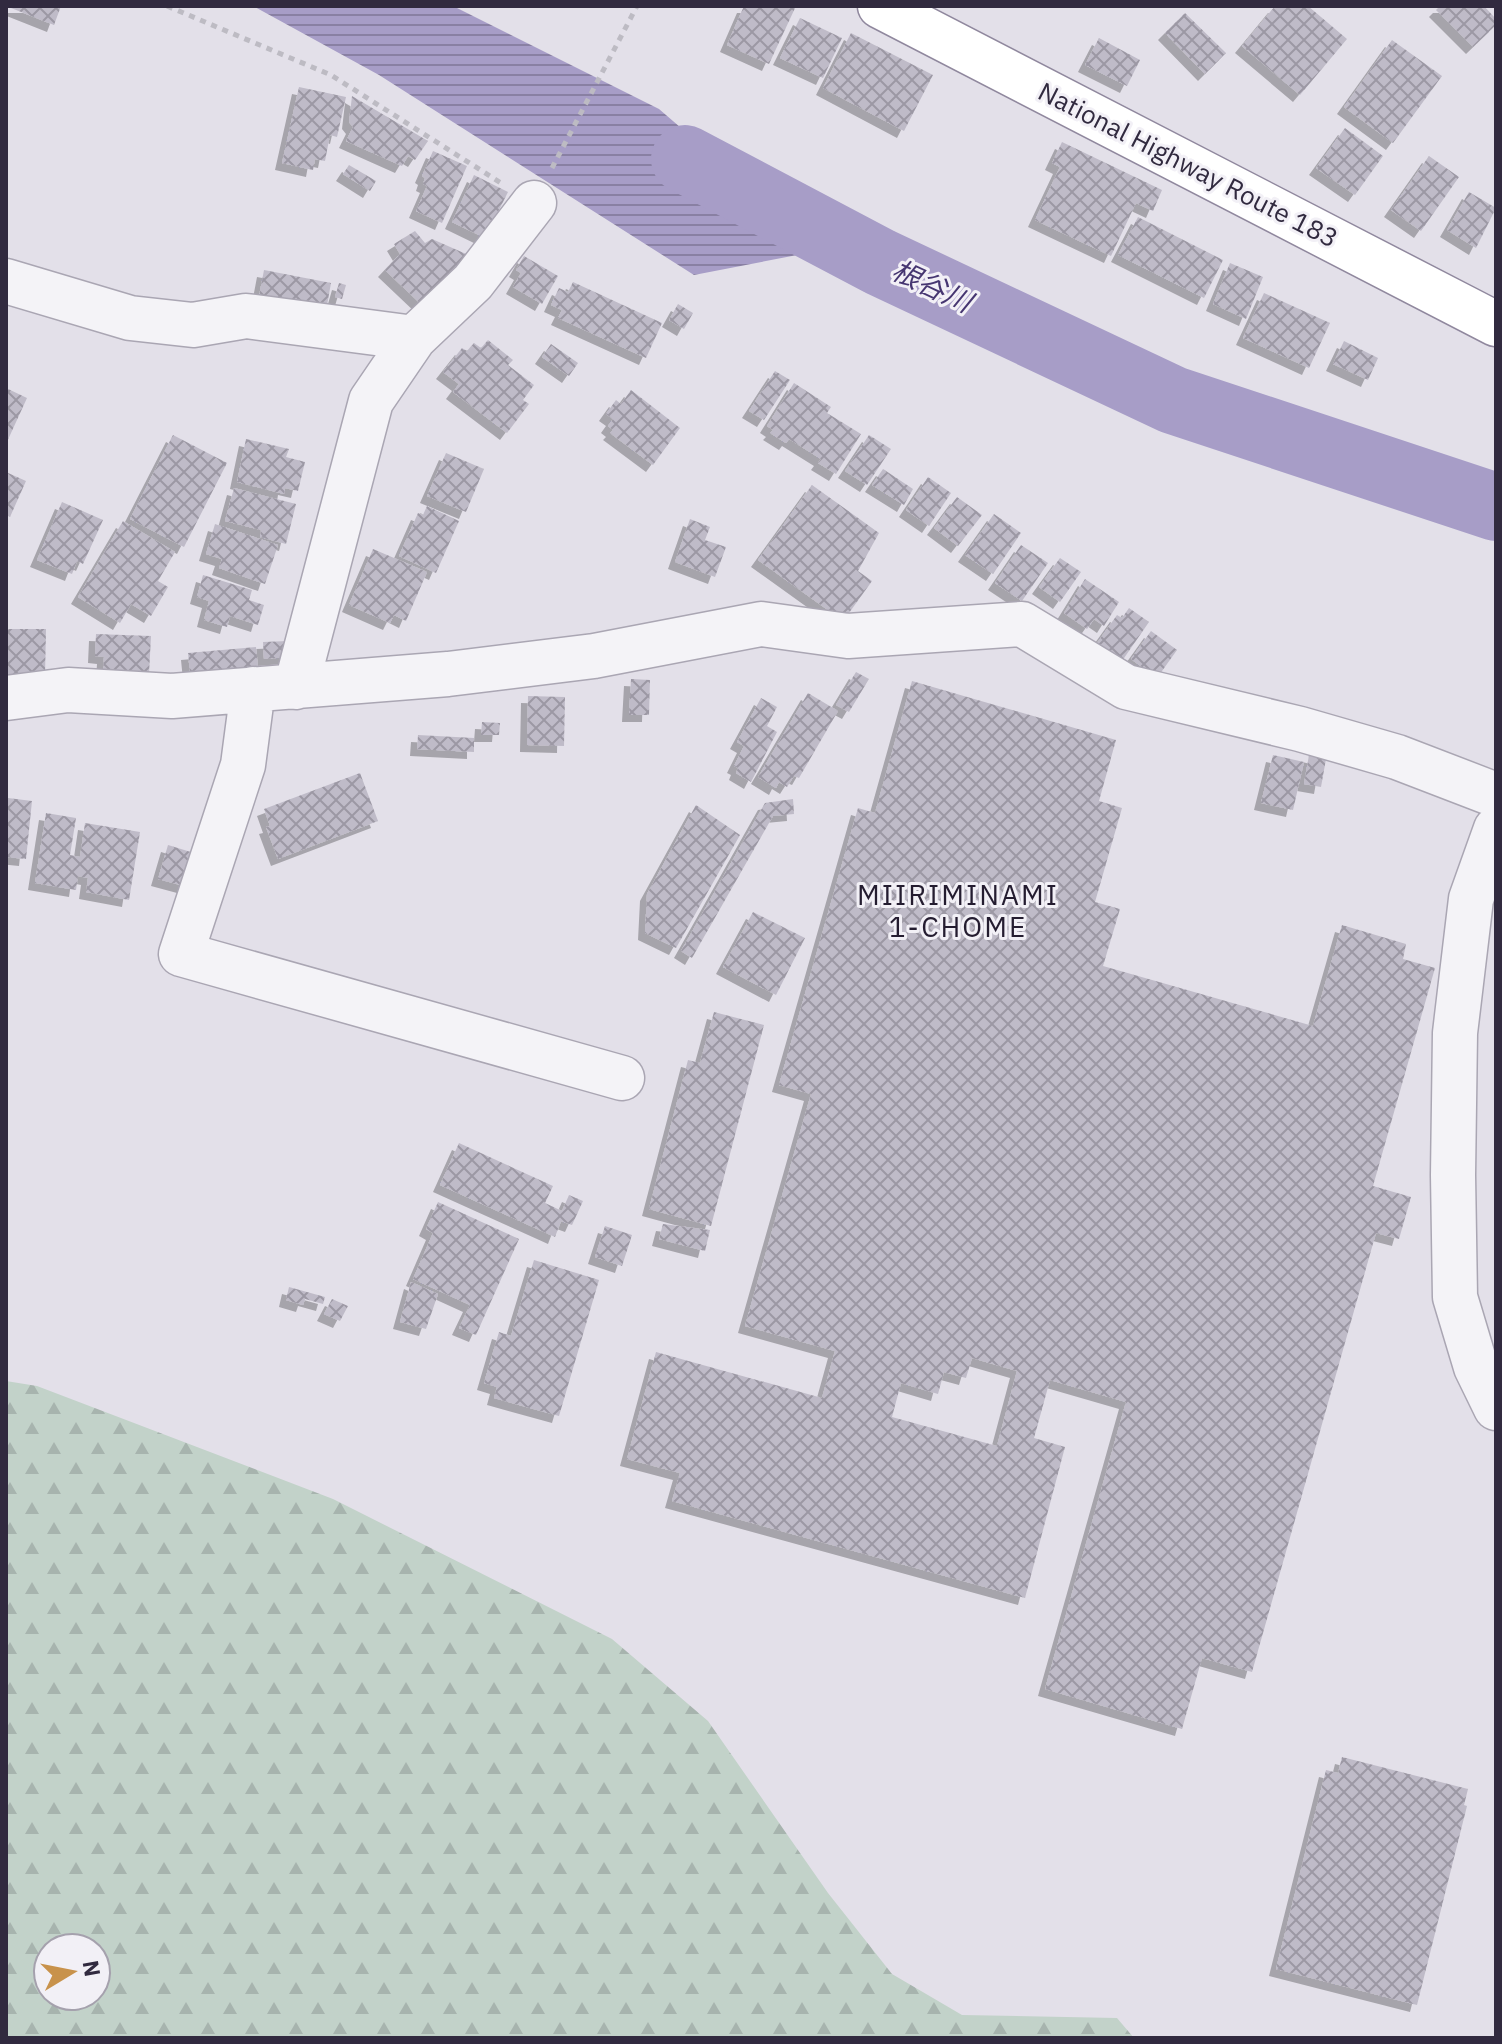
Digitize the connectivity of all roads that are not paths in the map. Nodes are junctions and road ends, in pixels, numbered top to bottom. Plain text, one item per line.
1 (880, 6) edge
2 (534, 203) road end
3 (6, 281) edge
4 (1496, 324) edge
5 (414, 338) junction
6 (275, 688) junction
7 (6, 698) edge
8 (1496, 795) edge
9 (1496, 829) edge
10 (622, 1078) dead end
11 (1496, 1408) edge

1 - 4 highway, National Highway Route 183
2 - 5 street
3 - 5 street
5 - 6 street
6 - 7 street
6 - 8 street
6 - 10 street
9 - 11 street

